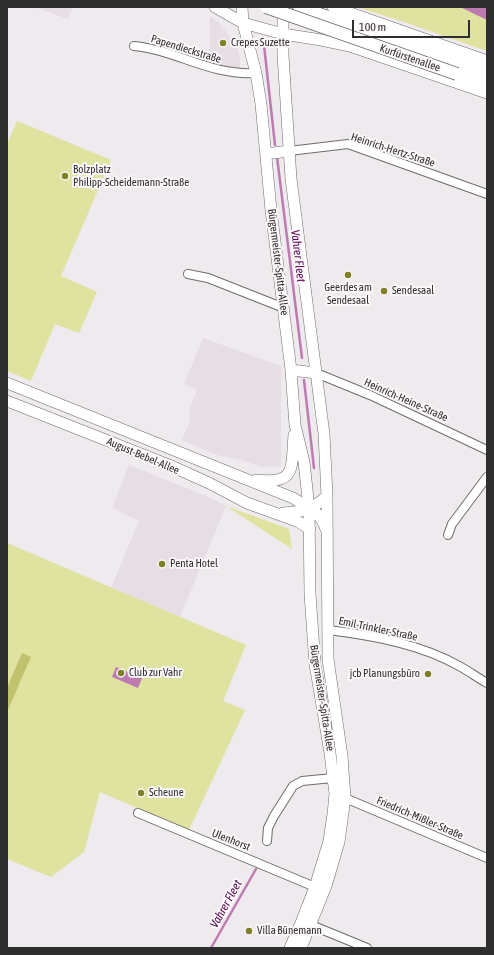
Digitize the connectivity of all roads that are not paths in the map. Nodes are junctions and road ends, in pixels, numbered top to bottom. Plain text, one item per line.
1 (215, 7) edge
2 (242, 7) edge
3 (266, 7) edge
4 (283, 7) edge
5 (299, 7) edge
6 (332, 7) edge
7 (243, 23) junction
8 (283, 34) junction
9 (134, 46) dead end
10 (487, 61) edge
11 (459, 68) junction
12 (487, 72) edge
13 (256, 73) junction
14 (487, 84) edge
15 (487, 93) edge
16 (277, 152) junction
17 (487, 194) edge
18 (188, 274) dead end
19 (284, 308) junction
20 (291, 370) junction
21 (316, 374) junction
22 (7, 383) edge
23 (7, 401) edge
24 (295, 425) junction
25 (175, 450) junction
26 (487, 450) edge
27 (169, 465) junction
28 (487, 477) edge
29 (247, 479) junction
30 (327, 496) junction
31 (309, 508) junction
32 (278, 513) junction
33 (310, 529) junction
34 (328, 535) junction
35 (448, 535) dead end
36 (328, 630) junction
37 (487, 683) edge
38 (333, 778) junction
39 (345, 798) junction
40 (138, 813) dead end
41 (267, 841) dead end
42 (487, 858) edge
43 (315, 887) junction
44 (311, 925) junction
45 (290, 948) edge
46 (301, 948) edge
47 (367, 948) edge

1 - 7 main road, Kurfürstenallee
2 - 7 main road, Bürgermeister-Spitta-Allee
3 - 11 main road, Kurfürstenallee, bridge
4 - 8 main road, Bürgermeister-Spitta-Allee
5 - 11 main road, Kurfürstenallee
6 - 10 main road, Kurfürstenallee
7 - 8 main road, Kurfürstenallee
7 - 13 main road, Bürgermeister-Spitta-Allee
8 - 15 main road, Kurfürstenallee
8 - 16 main road, Bürgermeister-Spitta-Allee
9 - 13 street, Papendieckstraße
11 - 12 main road, Kurfürstenallee
11 - 14 main road, Kurfürstenallee
13 - 16 main road, Bürgermeister-Spitta-Allee
16 - 17 street, Heinrich-Hertz-Straße
16 - 19 main road, Bürgermeister-Spitta-Allee
16 - 21 main road, Bürgermeister-Spitta-Allee
18 - 19 street
19 - 20 main road, Bürgermeister-Spitta-Allee
20 - 21 main road
20 - 24 main road, Bürgermeister-Spitta-Allee
21 - 26 street, Heinrich-Heine-Straße
21 - 30 main road, Bürgermeister-Spitta-Allee
22 - 25 main road, August-Bebel-Allee
23 - 27 main road, August-Bebel-Allee
24 - 29 main road, August-Bebel-Allee
24 - 31 main road, Bürgermeister-Spitta-Allee
25 - 27 main road
25 - 29 main road, August-Bebel-Allee
27 - 32 main road, August-Bebel-Allee
28 - 35 street
29 - 31 main road, August-Bebel-Allee
30 - 31 main road, August-Bebel-Allee
30 - 34 main road, Bürgermeister-Spitta-Allee
31 - 32 main road, August-Bebel-Allee
31 - 33 main road, Bürgermeister-Spitta-Allee
31 - 34 main road
32 - 33 main road, August-Bebel-Allee
33 - 38 main road, Bürgermeister-Spitta-Allee
34 - 36 main road, Bürgermeister-Spitta-Allee
36 - 37 street, Emil-Trinkler-Straße
36 - 39 main road, Bürgermeister-Spitta-Allee
38 - 41 street
38 - 43 main road, Bürgermeister-Spitta-Allee
39 - 42 street, Friedrich-Mißler-Straße
39 - 44 main road, Bürgermeister-Spitta-Allee
40 - 43 street, Ulenhorst
43 - 45 main road, Bürgermeister-Spitta-Allee
44 - 46 main road, Bürgermeister-Spitta-Allee
44 - 47 street

